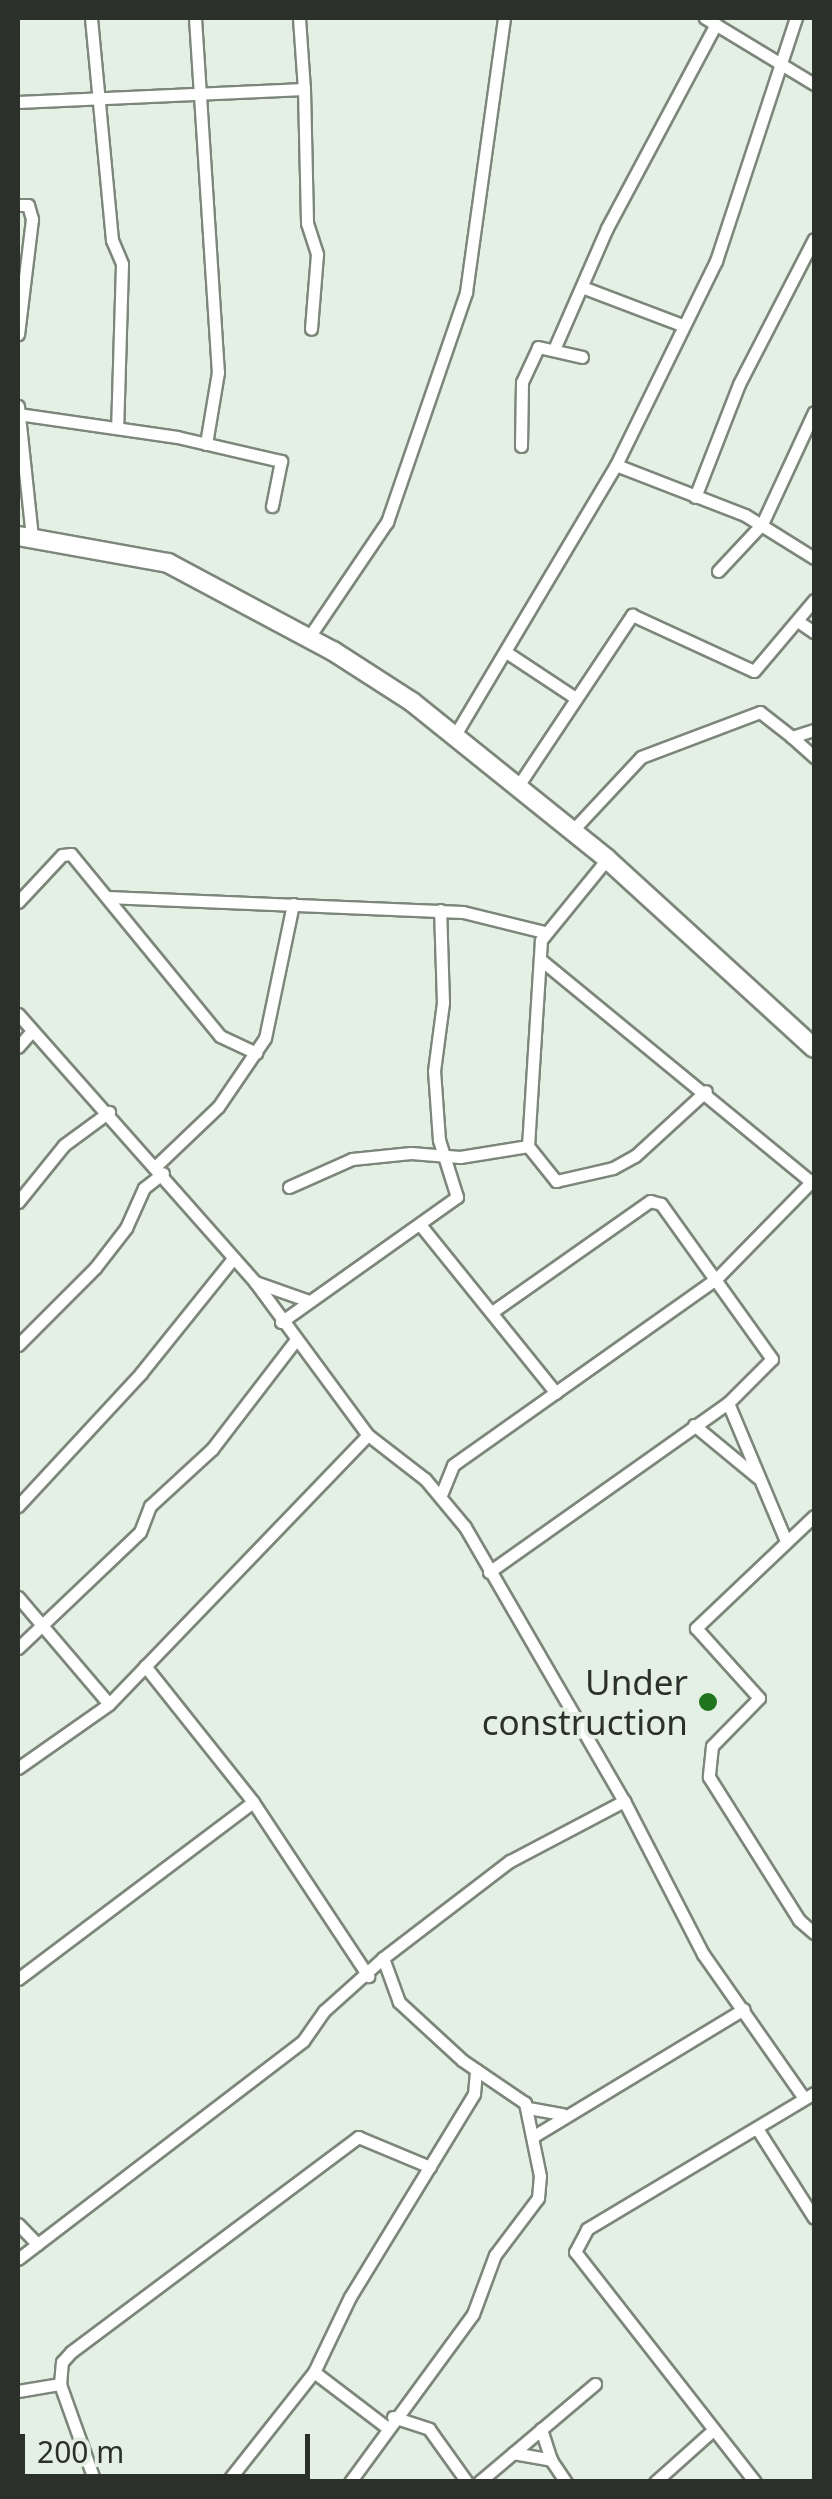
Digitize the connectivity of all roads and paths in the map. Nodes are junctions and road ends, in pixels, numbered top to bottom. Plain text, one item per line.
1 (91, 18) edge
2 (195, 18) edge
3 (299, 18) edge
4 (504, 18) edge
5 (796, 18) edge
6 (710, 21) edge
7 (780, 66) junction
8 (814, 84) edge
9 (304, 89) junction
10 (197, 94) junction
11 (18, 102) edge
12 (96, 102) junction
13 (18, 205) edge
14 (814, 239) edge
15 (582, 288) junction
16 (20, 302) edge
17 (682, 325) junction
18 (311, 329) dead end
19 (18, 334) edge
20 (556, 347) junction
21 (582, 358) dead end
22 (18, 406) edge
23 (814, 412) edge
24 (18, 414) edge
25 (117, 428) junction
26 (206, 444) junction
27 (521, 446) dead end
28 (616, 465) junction
29 (695, 496) junction
30 (272, 506) dead end
31 (762, 524) junction
32 (25, 537) edge
33 (814, 558) edge
34 (718, 571) dead end
35 (814, 600) edge
36 (799, 622) junction
37 (814, 632) edge
38 (309, 637) junction
39 (506, 652) junction
40 (574, 697) junction
41 (814, 730) edge
42 (455, 735) junction
43 (792, 737) junction
44 (814, 756) edge
45 (518, 786) junction
46 (572, 830) junction
47 (606, 860) junction
48 (107, 897) junction
49 (18, 902) edge
50 (294, 904) junction
51 (440, 910) junction
52 (544, 932) junction
53 (541, 960) junction
54 (18, 1014) edge
55 (31, 1032) junction
56 (18, 1047) edge
57 (814, 1048) edge
58 (256, 1053) junction
59 (706, 1091) junction
60 (110, 1112) junction
61 (528, 1146) junction
62 (444, 1158) junction
63 (160, 1169) junction
64 (813, 1180) edge
65 (290, 1186) dead end
66 (18, 1202) edge
67 (422, 1227) junction
68 (230, 1261) junction
69 (716, 1279) junction
70 (255, 1282) junction
71 (309, 1301) junction
72 (492, 1312) junction
73 (280, 1322) junction
74 (294, 1342) junction
75 (18, 1345) edge
76 (556, 1392) junction
77 (728, 1403) junction
78 (694, 1425) junction
79 (368, 1435) junction
80 (454, 1466) junction
81 (757, 1477) junction
82 (426, 1479) junction
83 (441, 1495) junction
84 (18, 1506) edge
85 (814, 1516) edge
86 (786, 1541) junction
87 (489, 1572) junction
88 (18, 1597) edge
89 (43, 1628) junction
90 (18, 1648) edge
91 (146, 1666) junction
92 (109, 1704) junction
93 (18, 1768) edge
94 (624, 1800) junction
95 (253, 1802) junction
96 (814, 1933) edge
97 (383, 1958) junction
98 (368, 1976) junction
99 (18, 1980) edge
100 (744, 2009) junction
101 (476, 2070) junction
102 (809, 2095) edge
103 (528, 2108) junction
104 (562, 2114) junction
105 (758, 2130) junction
106 (534, 2136) junction
107 (430, 2168) junction
108 (814, 2218) edge
109 (18, 2224) edge
110 (37, 2244) junction
111 (18, 2259) edge
112 (314, 2372) junction
113 (60, 2384) junction
114 (596, 2384) dead end
115 (18, 2391) edge
116 (389, 2422) junction
117 (542, 2429) junction
118 (712, 2432) junction
119 (513, 2453) junction
120 (550, 2460) junction
121 (95, 2482) edge
122 (227, 2482) edge
123 (350, 2482) edge
124 (467, 2482) edge
125 (479, 2482) edge
126 (566, 2482) edge
127 (656, 2482) edge
128 (755, 2482) edge

1 - 12 street
2 - 10 street
3 - 9 street
4 - 38 street
5 - 7 street
6 - 7 street
6 - 15 street
7 - 8 street
7 - 17 street
9 - 10 street
9 - 18 street
10 - 12 street
10 - 26 street
11 - 12 street
12 - 25 street
13 - 16 street
14 - 29 street
15 - 17 street
15 - 20 street
16 - 19 street
17 - 28 street
20 - 21 street
20 - 27 street
22 - 24 street
23 - 31 street
24 - 25 street
24 - 32 street
25 - 26 street
26 - 30 street
28 - 29 street
28 - 39 street
29 - 31 street
31 - 33 street
31 - 34 street
32 - 38 street
35 - 36 street
36 - 37 street
36 - 40 street
38 - 42 street
39 - 40 street
39 - 42 street
40 - 45 street
41 - 43 street
42 - 45 street
43 - 44 street
43 - 46 street
45 - 46 street
46 - 47 street
47 - 52 street
47 - 57 street
48 - 49 street
48 - 50 street
48 - 58 street
50 - 51 street
50 - 58 street
51 - 52 street
51 - 62 street
52 - 53 street
53 - 59 street
53 - 61 street
54 - 55 street
55 - 56 street
55 - 60 street
58 - 63 street
59 - 61 street
59 - 64 street
60 - 63 street
60 - 66 street
61 - 62 street
62 - 65 street
62 - 67 street
63 - 68 street
63 - 75 street
64 - 69 street
67 - 71 street
67 - 72 street
68 - 70 street
68 - 84 street
69 - 72 street
69 - 76 street
69 - 77 street
70 - 71 street
70 - 73 street
71 - 73 street
72 - 76 street
73 - 74 street
74 - 79 street
74 - 89 street
76 - 80 street
77 - 78 street
77 - 81 street
78 - 81 street
78 - 87 street
79 - 82 street
79 - 91 street
80 - 82 street
80 - 83 street
81 - 86 street
82 - 83 street
83 - 87 street
85 - 86 street
86 - 96 street
87 - 94 street
88 - 89 street
89 - 90 street
89 - 92 street
91 - 92 street
91 - 95 street
92 - 93 street
94 - 97 street
94 - 100 street
95 - 98 street
95 - 99 street
97 - 98 street
97 - 101 street
98 - 110 street
100 - 102 street
100 - 104 street
101 - 103 street
101 - 107 street
102 - 105 street
103 - 104 street
103 - 106 street
104 - 106 street
105 - 108 street
105 - 118 street
106 - 116 street
107 - 112 street
107 - 113 street
109 - 110 street
110 - 111 street
112 - 116 street
112 - 122 street
113 - 115 street
113 - 121 street
114 - 117 street
116 - 123 street
116 - 124 street
117 - 119 street
117 - 120 street
118 - 127 street
118 - 128 street
119 - 120 street
119 - 125 street
120 - 126 street

